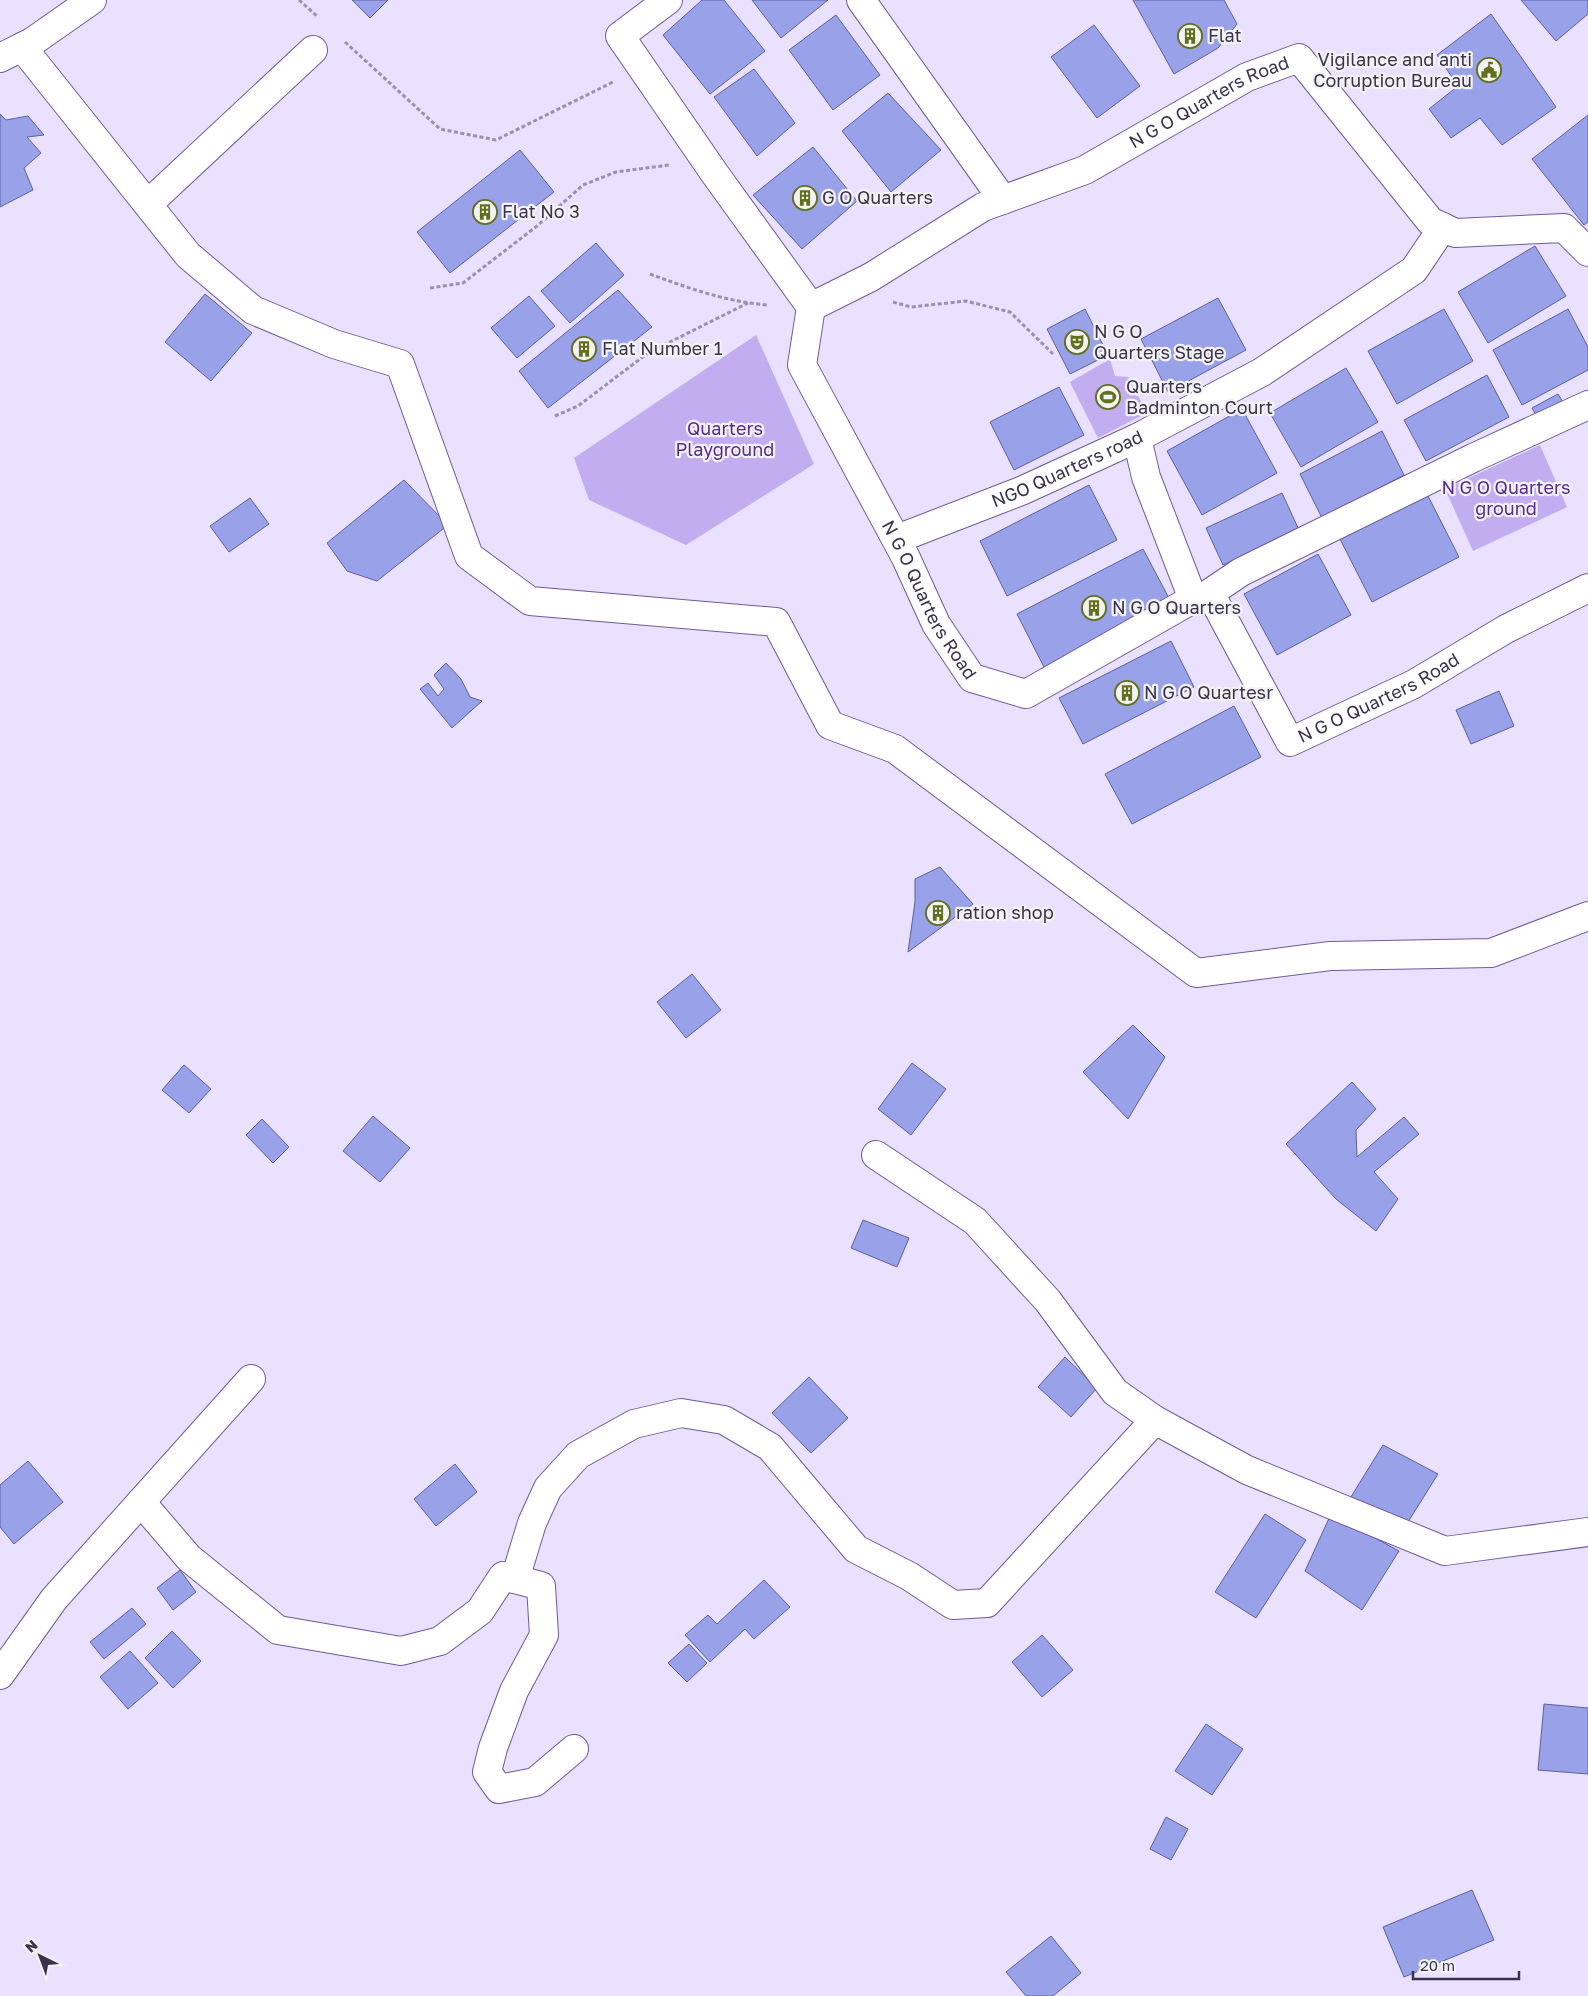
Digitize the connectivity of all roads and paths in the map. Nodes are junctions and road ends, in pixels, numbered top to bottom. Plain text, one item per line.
1 (92, 0) edge
2 (299, 0) edge
3 (668, 0) edge
4 (861, 0) edge
5 (320, 19) dead end
6 (341, 39) dead end
7 (313, 50) dead end
8 (11, 53) edge
9 (643, 68) junction
10 (710, 167) junction
11 (1003, 200) junction
12 (148, 204) junction
13 (1443, 227) junction
14 (1588, 252) edge
15 (650, 274) dead end
16 (430, 288) dead end
17 (850, 288) junction
18 (748, 303) junction
19 (811, 307) junction
20 (1053, 354) dead end
21 (1588, 405) edge
22 (555, 416) dead end
23 (1137, 438) junction
24 (897, 539) junction
25 (1588, 588) edge
26 (1202, 596) junction
27 (1588, 916) edge
28 (876, 1155) dead end
29 (251, 1379) dead end
30 (1155, 1420) junction
31 (141, 1502) junction
32 (1588, 1532) edge
33 (515, 1579) junction
34 (0, 1675) edge
35 (574, 1749) dead end

1 - 8 street
2 - 5 path
3 - 9 street
4 - 11 street
6 - 9 path
7 - 12 street
8 - 12 street
9 - 10 street
10 - 16 path
10 - 19 street
11 - 13 street, N G O Quarters Road
11 - 17 street, N G O Quarters Road
12 - 27 street
13 - 14 street, N G O Quarters Road
13 - 23 street, NGO Quarters road
15 - 18 path
17 - 19 street, N G O Quarters Road
17 - 20 path
18 - 19 path
18 - 22 path
19 - 24 street, N G O Quarters Road
21 - 26 street, N G O Quarters Road
23 - 24 street, NGO Quarters road
23 - 26 street
24 - 26 street, N G O Quarters Road
25 - 26 street, N G O Quarters Road
28 - 30 street
29 - 31 street
30 - 32 street
30 - 33 street
31 - 33 street
31 - 34 street
33 - 35 street

